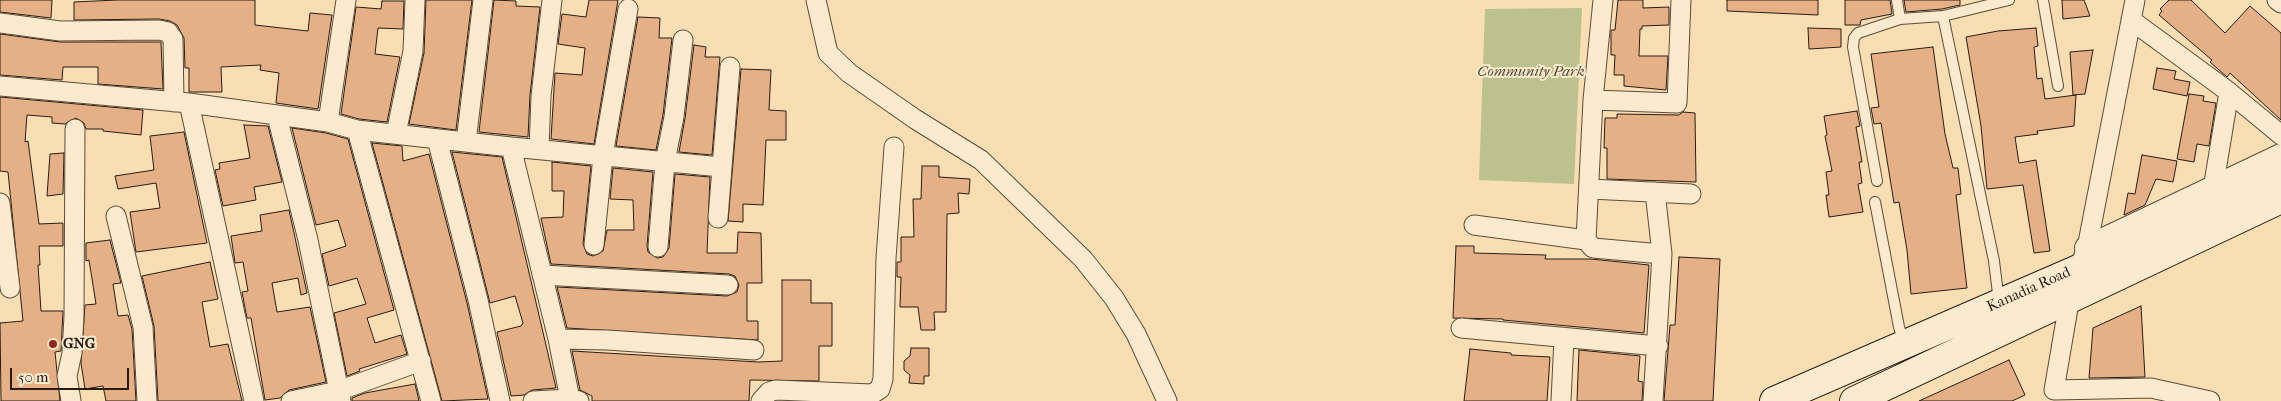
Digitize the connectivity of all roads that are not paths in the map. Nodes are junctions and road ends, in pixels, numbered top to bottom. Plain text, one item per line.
1 (346, 0) edge
2 (415, 0) edge
3 (483, 0) edge
4 (552, 0) edge
5 (816, 0) edge
6 (1603, 0) edge
7 (1681, 0) edge
8 (1897, 0) edge
9 (2009, 0) edge
10 (2043, 0) edge
11 (2135, 0) edge
12 (2277, 0) edge
13 (2281, 3) edge
14 (1973, 4) edge
15 (628, 9) dead end
16 (1943, 16) junction
17 (1900, 19) junction
18 (2131, 20) junction
19 (0, 23) edge
20 (683, 40) dead end
21 (730, 67) dead end
22 (0, 86) edge
23 (2058, 86) dead end
24 (2229, 92) junction
25 (1593, 100) junction
26 (182, 103) junction
27 (277, 116) junction
28 (328, 122) junction
29 (74, 129) dead end
30 (357, 130) junction
31 (396, 134) junction
32 (2281, 135) edge
33 (436, 139) junction
34 (466, 142) junction
35 (511, 147) junction
36 (894, 147) dead end
37 (539, 149) junction
38 (603, 156) junction
39 (2281, 156) edge
40 (665, 162) junction
41 (721, 167) junction
42 (2281, 175) edge
43 (1877, 181) dead end
44 (1590, 189) junction
45 (1654, 192) junction
46 (1692, 194) dead end
47 (2218, 196) junction
48 (2281, 199) edge
49 (1874, 202) dead end
50 (0, 203) edge
51 (116, 216) dead end
52 (718, 218) dead end
53 (1474, 225) dead end
54 (1586, 240) junction
55 (594, 244) dead end
56 (658, 247) dead end
57 (1662, 254) junction
58 (2083, 258) junction
59 (542, 275) junction
60 (728, 285) dead end
61 (10, 288) dead end
62 (2069, 298) junction
63 (2016, 305) junction
64 (1461, 328) dead end
65 (1564, 338) junction
66 (558, 339) junction
67 (1904, 344) junction
68 (1658, 346) junction
69 (754, 350) dead end
70 (420, 361) junction
71 (1834, 373) junction
72 (340, 396) edge
73 (2054, 396) edge
74 (574, 400) edge
75 (71, 401) edge
76 (146, 401) edge
77 (254, 401) edge
78 (291, 401) edge
79 (431, 401) edge
80 (500, 401) edge
81 (533, 401) edge
82 (761, 401) edge
83 (1167, 401) edge
84 (1561, 401) edge
85 (1653, 401) edge
86 (1774, 401) edge
87 (1846, 401) edge
88 (1854, 401) edge
89 (2210, 401) edge

1 - 28 street
2 - 31 street
3 - 34 street
4 - 37 street
5 - 83 street
6 - 25 street
7 - 25 street
8 - 17 lane
9 - 14 lane
10 - 23 lane
11 - 18 street
12 - 13 street
14 - 16 lane
15 - 38 street
16 - 17 lane
16 - 63 lane
17 - 43 lane
18 - 24 street
18 - 58 street
19 - 26 street
20 - 40 street
21 - 41 street
22 - 26 street
24 - 32 street
24 - 47 street
25 - 44 street
26 - 27 street
26 - 77 street
27 - 28 street
27 - 72 street
28 - 30 street
29 - 75 street
30 - 31 street
30 - 70 street
31 - 33 street
33 - 34 street
33 - 80 street
34 - 35 street
35 - 37 street
35 - 59 street
36 - 82 street
37 - 38 street
38 - 40 street
38 - 55 street
39 - 47 street
40 - 41 street
40 - 56 street
41 - 52 street
42 - 47 main road, Kanadia Road
44 - 45 street
44 - 54 street
45 - 46 street
45 - 57 street
47 - 58 main road, Kanadia Road
48 - 62 main road, Kanadia Road
49 - 67 lane
50 - 61 street
51 - 76 street
53 - 54 street
54 - 57 street
57 - 68 street
58 - 62 street
58 - 63 main road, Kanadia Road
59 - 60 street
59 - 66 street
62 - 63 main road, Kanadia Road
62 - 73 street
63 - 67 main road, Kanadia Road
63 - 88 main road, Kanadia Road
64 - 65 street
65 - 68 street
65 - 84 street
66 - 69 street
66 - 74 street
67 - 71 main road, Kanadia Road
68 - 85 street
70 - 72 street
70 - 79 street
71 - 86 main road, Kanadia Road
71 - 87 main road
72 - 78 street
73 - 89 street
74 - 81 street

